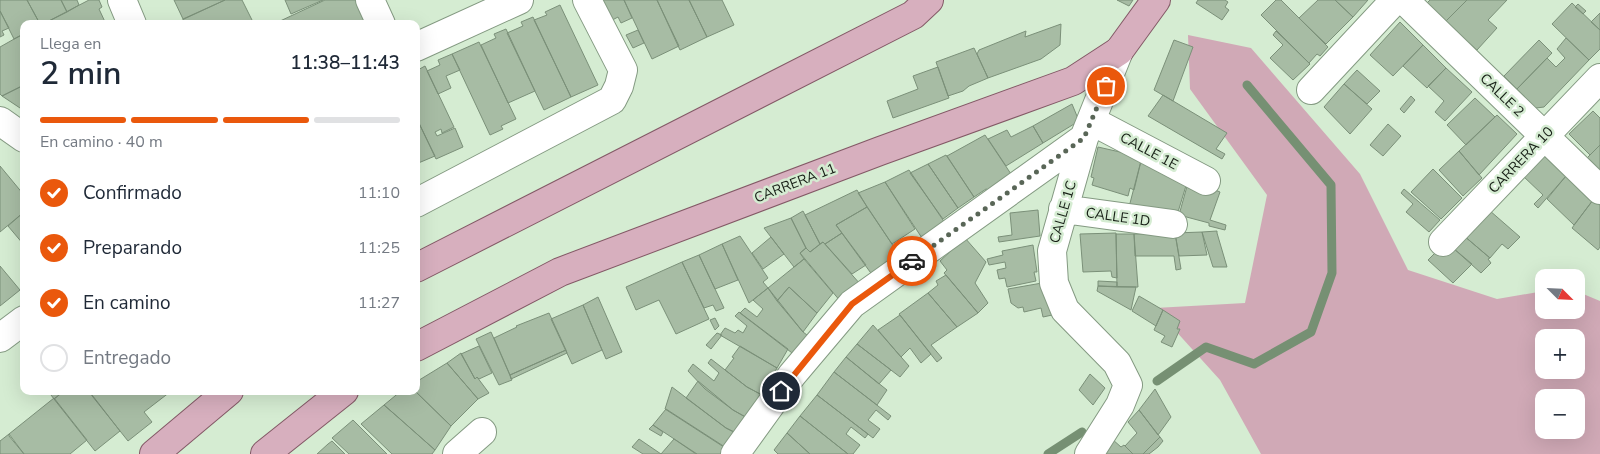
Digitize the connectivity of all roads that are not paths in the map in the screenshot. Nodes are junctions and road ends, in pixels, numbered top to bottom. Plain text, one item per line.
1 (122, 0) edge
2 (370, 0) edge
3 (519, 0) edge
4 (587, 0) edge
5 (929, 0) edge
6 (1156, 0) edge
7 (1395, 0) edge
8 (1404, 0) edge
9 (130, 20) edge
10 (379, 20) edge
11 (420, 45) edge
12 (1119, 51) junction
13 (1600, 78) edge
14 (1311, 90) dead end
15 (1088, 129) junction
16 (1544, 136) junction
17 (1206, 181) dead end
18 (1600, 190) edge
19 (420, 201) edge
20 (1063, 210) junction
21 (1174, 224) dead end
22 (1443, 242) dead end
23 (420, 266) edge
24 (20, 323) edge
25 (0, 338) edge
26 (420, 345) edge
27 (224, 395) edge
28 (339, 395) edge
29 (482, 432) dead end
30 (154, 454) edge
31 (265, 454) edge
32 (458, 454) edge
33 (734, 454) edge
34 (1089, 454) edge

1 - 9 street
2 - 10 street
3 - 11 street
4 - 19 street
5 - 23 main road
6 - 12 main road, CARRERA 11
7 - 14 street
8 - 16 street, CALLE 2
12 - 15 street, CALLE 1C
12 - 26 main road, CARRERA 11
13 - 16 street, CARRERA 10
15 - 17 street, CALLE 1E
15 - 20 street, CALLE 1C
15 - 33 street
16 - 18 street, CALLE 2
16 - 22 street, CARRERA 10
20 - 21 street, CALLE 1D
20 - 34 street, CALLE 1C
24 - 25 street
27 - 30 main road
28 - 31 main road
29 - 32 street

